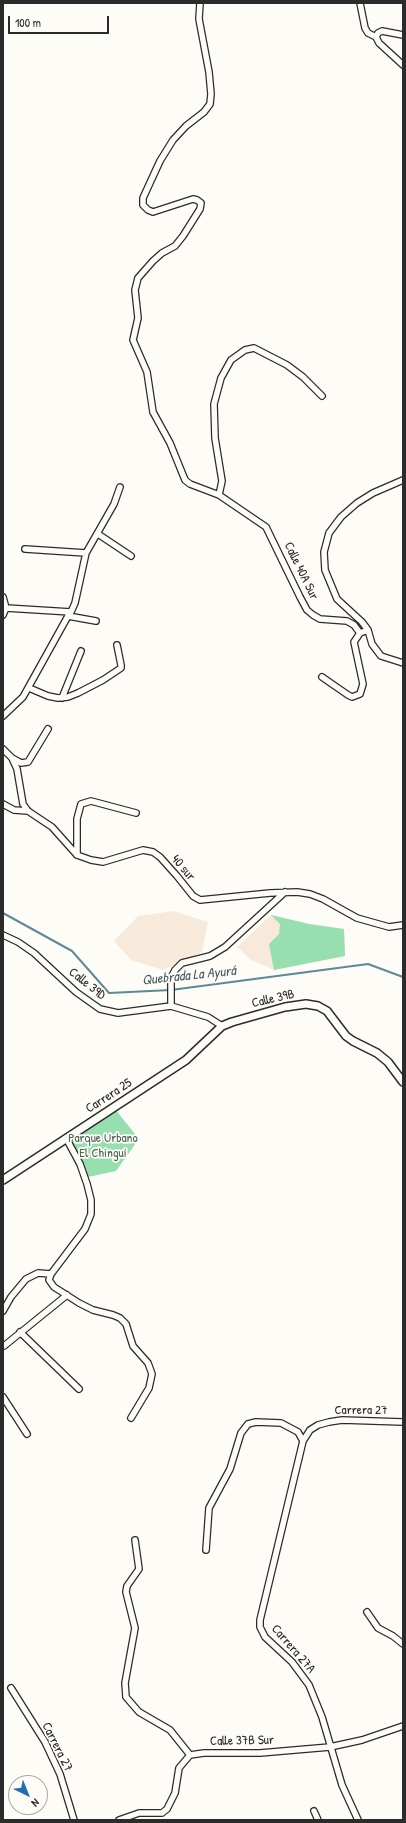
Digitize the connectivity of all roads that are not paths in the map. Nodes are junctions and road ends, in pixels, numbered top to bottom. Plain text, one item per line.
1 (200, 3) edge
2 (360, 3) edge
3 (403, 35) edge
4 (376, 37) junction
5 (403, 65) edge
6 (322, 396) dead end
7 (403, 480) edge
8 (120, 487) dead end
9 (219, 495) junction
10 (98, 534) junction
11 (25, 549) dead end
12 (86, 553) junction
13 (131, 556) dead end
14 (3, 597) edge
15 (6, 608) junction
16 (70, 614) junction
17 (3, 615) edge
18 (96, 621) dead end
19 (368, 630) junction
20 (360, 633) junction
21 (116, 645) dead end
22 (81, 651) dead end
23 (403, 663) edge
24 (322, 677) dead end
25 (29, 688) junction
26 (62, 698) junction
27 (3, 716) edge
28 (48, 729) dead end
29 (3, 749) edge
30 (12, 758) junction
31 (3, 804) edge
32 (28, 812) junction
33 (136, 813) dead end
34 (77, 855) junction
35 (285, 892) junction
36 (403, 925) edge
37 (3, 935) edge
38 (170, 1006) junction
39 (222, 1026) junction
40 (403, 1082) edge
41 (66, 1138) junction
42 (3, 1180) edge
43 (51, 1274) junction
44 (67, 1295) junction
45 (3, 1311) edge
46 (20, 1332) junction
47 (4, 1346) dead end
48 (78, 1389) dead end
49 (3, 1397) edge
50 (131, 1418) dead end
51 (403, 1422) edge
52 (27, 1434) dead end
53 (303, 1441) junction
54 (135, 1540) dead end
55 (206, 1550) dead end
56 (367, 1612) dead end
57 (403, 1644) edge
58 (11, 1688) dead end
59 (403, 1726) edge
60 (330, 1747) junction
61 (190, 1755) junction
62 (314, 1811) dead end
63 (74, 1820) edge
64 (119, 1820) edge
65 (318, 1820) edge
66 (358, 1820) edge

1 - 9 street, Calle 40A Sur
2 - 4 street
3 - 4 street
4 - 5 street
6 - 9 street
7 - 19 street
8 - 10 street
9 - 20 street, Calle 40A Sur
10 - 12 street
10 - 13 street
11 - 12 street
12 - 16 street
14 - 15 street
15 - 16 street
15 - 17 street
16 - 18 street
16 - 25 street
19 - 20 street
19 - 23 street
20 - 24 street
21 - 26 street
22 - 26 street
25 - 26 street
25 - 27 street
28 - 30 street
29 - 30 street
30 - 32 street
31 - 32 street
32 - 34 street
33 - 34 street
34 - 35 street, 40 sur
35 - 36 street, 40 sur
35 - 38 street
37 - 38 street, Calle 39D
38 - 39 street
39 - 40 street, Calle 39B
39 - 41 street, Carrera 25
41 - 42 street, Carrera 25
41 - 43 street
43 - 44 street
43 - 45 street
44 - 46 street
44 - 50 street
46 - 47 street
46 - 48 street
49 - 52 street
51 - 53 street, Carrera 27
53 - 55 street
53 - 60 street, Carrera 27A
54 - 61 street
56 - 57 street
58 - 63 street, Carrera 27
59 - 60 street, Calle 37B Sur
60 - 61 street, Calle 37B Sur
60 - 66 street, Carrera 27A
61 - 64 street
62 - 65 street

